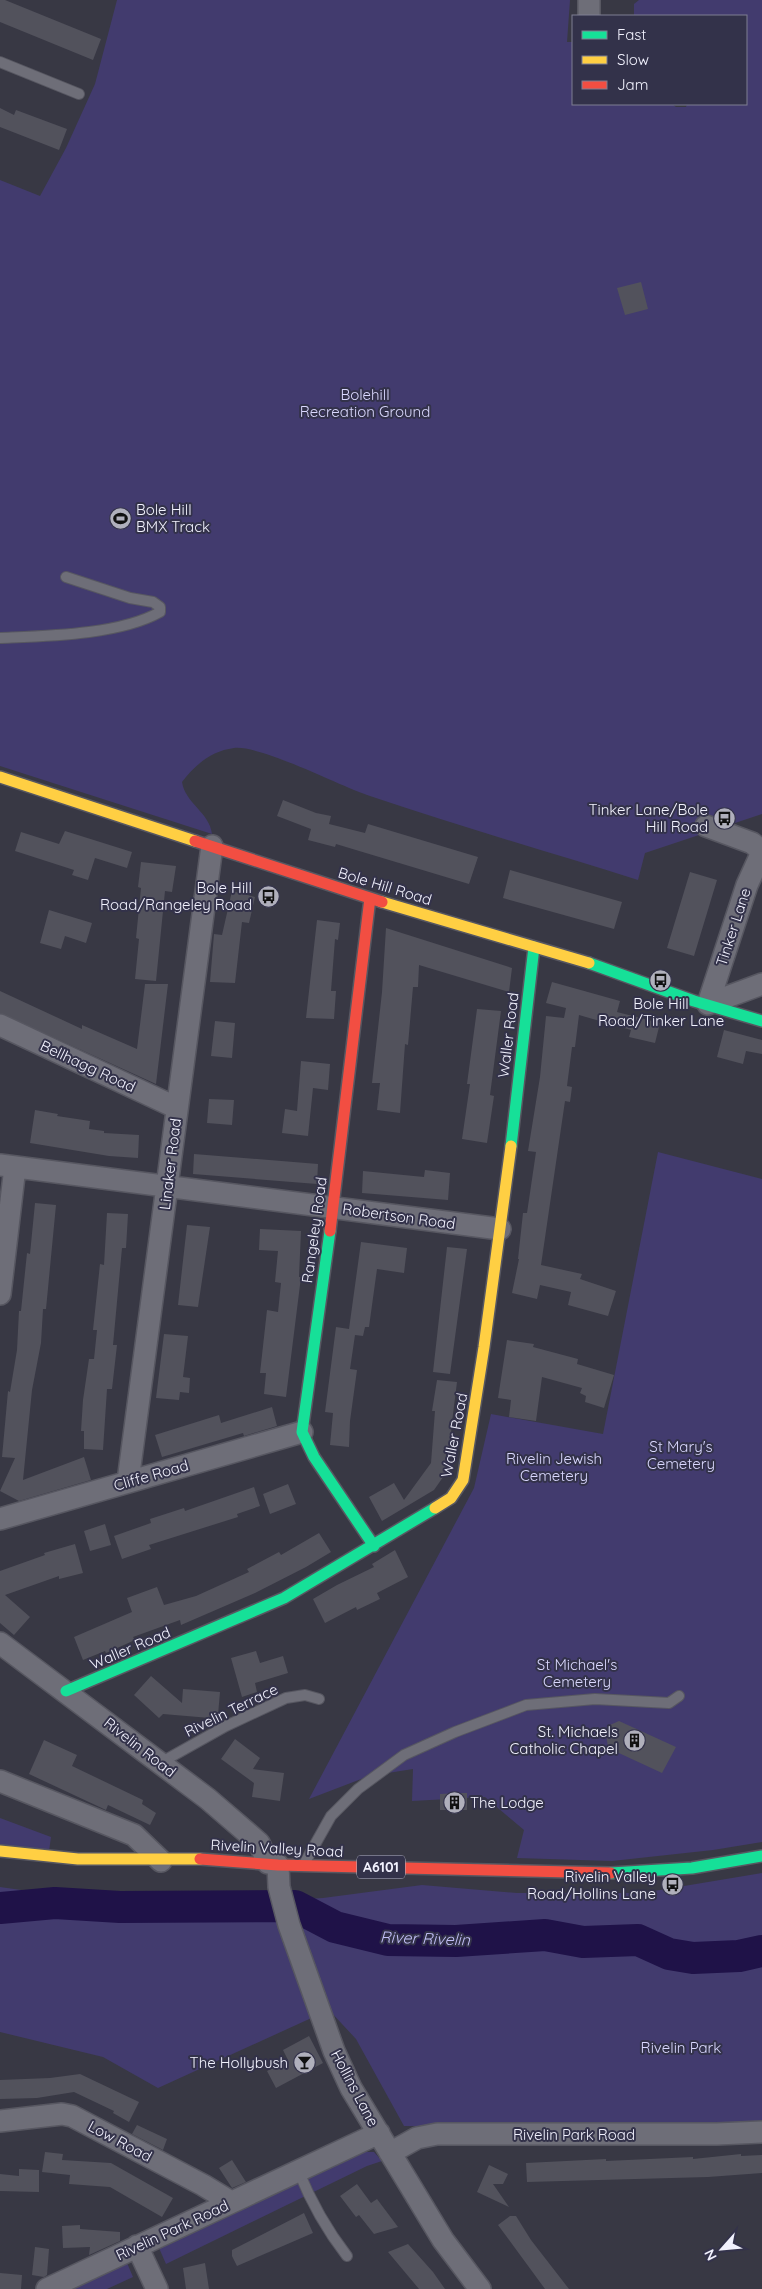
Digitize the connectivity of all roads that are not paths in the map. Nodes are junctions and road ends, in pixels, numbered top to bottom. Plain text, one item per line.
1 (589, 0) edge
2 (589, 15) edge
3 (0, 62) edge
4 (79, 94) dead end
5 (66, 577) dead end
6 (0, 638) edge
7 (0, 777) edge
8 (706, 826) dead end
9 (212, 846) junction
10 (762, 851) edge
11 (370, 898) junction
12 (534, 947) junction
13 (762, 984) edge
14 (708, 1004) junction
15 (762, 1021) edge
16 (0, 1025) edge
17 (176, 1108) junction
18 (8, 1166) edge
19 (168, 1187) junction
20 (333, 1207) junction
21 (500, 1229) junction
22 (0, 1294) edge
23 (302, 1432) junction
24 (128, 1481) junction
25 (0, 1518) edge
26 (374, 1546) junction
27 (0, 1643) edge
28 (66, 1691) junction
29 (679, 1696) dead end
30 (319, 1699) dead end
31 (160, 1763) junction
32 (0, 1781) edge
33 (0, 1851) edge
34 (762, 1856) edge
35 (161, 1861) junction
36 (273, 1864) junction
37 (304, 1865) junction
38 (0, 2122) edge
39 (762, 2132) edge
40 (379, 2133) junction
41 (390, 2153) junction
42 (298, 2170) junction
43 (231, 2202) junction
44 (137, 2246) junction
45 (347, 2256) dead end
46 (47, 2289) edge
47 (157, 2289) edge
48 (480, 2289) edge

1 - 2 street
3 - 4 lane
5 - 6 lane
7 - 9 street, Bole Hill Road
8 - 10 street, Tinker Lane
9 - 11 street, Bole Hill Road
9 - 17 street, Linaker Road
10 - 14 street, Tinker Lane
11 - 12 street, Bole Hill Road
11 - 20 street, Rangeley Road
12 - 14 street, Bole Hill Road
12 - 21 street, Waller Road
13 - 14 street
14 - 15 street, Bole Hill Road
16 - 17 street, Bellhagg Road
17 - 19 street, Linaker Road
18 - 19 street, Robertson Road
18 - 22 street
19 - 20 street, Robertson Road
19 - 24 street, Linaker Road
20 - 21 street, Robertson Road
20 - 23 street, Rangeley Road
21 - 26 street, Waller Road
23 - 24 street, Cliffe Road
23 - 26 street
24 - 25 street, Cliffe Road
26 - 28 street, Waller Road
27 - 28 street, Rivelin Road
28 - 31 street, Rivelin Road
29 - 37 lane
30 - 31 lane, Rivelin Terrace
31 - 36 street, Rivelin Road
32 - 35 street
33 - 35 street, Rivelin Valley Road / A6101
34 - 37 street, Rivelin Valley Road / A6101
35 - 36 street, Rivelin Valley Road / A6101
36 - 37 street, Rivelin Valley Road / A6101
36 - 40 street, Hollins Lane
38 - 43 street, Low Road
39 - 41 street, Rivelin Park Road
40 - 41 street, Hollins Lane
40 - 42 street, Rivelin Park Road
41 - 48 street, Hollins Lane
42 - 43 street, Rivelin Park Road
42 - 45 lane
43 - 44 street, Rivelin Park Road
44 - 46 street, Rivelin Park Road
44 - 47 street

